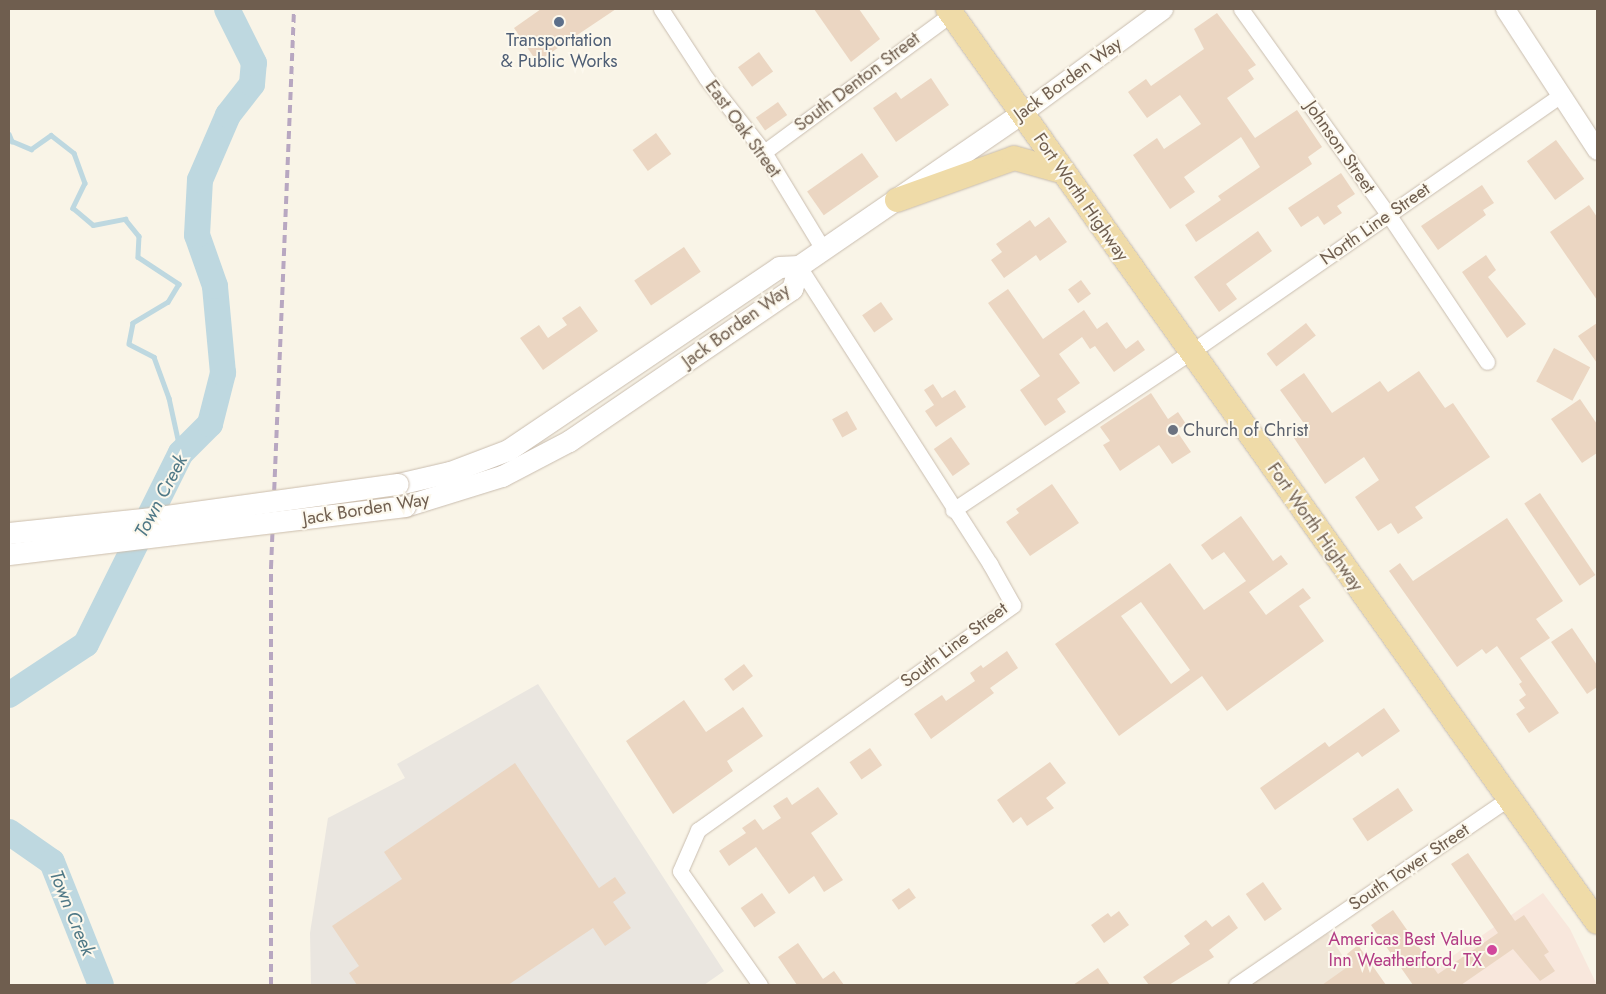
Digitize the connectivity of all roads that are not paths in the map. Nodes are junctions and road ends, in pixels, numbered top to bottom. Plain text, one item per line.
1 (661, 9) edge
2 (1163, 9) edge
3 (1241, 9) edge
4 (1505, 9) edge
5 (950, 11) edge
6 (1559, 96) junction
7 (1022, 113) junction
8 (1597, 150) edge
9 (764, 152) junction
10 (1064, 172) junction
11 (898, 200) junction
12 (1388, 214) junction
13 (824, 249) junction
14 (799, 266) junction
15 (1192, 352) junction
16 (1487, 362) dead end
17 (953, 510) junction
18 (9, 533) edge
19 (9, 554) edge
20 (1508, 799) junction
21 (1597, 922) edge
22 (760, 985) edge
23 (1236, 985) edge

1 - 9 street, East Oak Street
2 - 7 street, Jack Borden Way
3 - 12 street, Johnson Street
4 - 6 street
5 - 7 main road, Fort Worth Highway
5 - 9 street, South Denton Street
6 - 8 street
6 - 12 street, North Line Street
7 - 10 main road, Fort Worth Highway
7 - 11 main road, Jack Borden Way
9 - 13 street, East Oak Street
10 - 11 main road
10 - 15 main road, Fort Worth Highway
11 - 13 main road, Jack Borden Way
12 - 15 street, North Line Street
12 - 16 street, Johnson Street
13 - 14 main road, Jack Borden Way
14 - 17 street
14 - 18 main road, Jack Borden Way, bridge
14 - 19 main road, Jack Borden Way, bridge
15 - 17 street
15 - 20 main road, Fort Worth Highway
17 - 22 street, South Line Street
20 - 21 main road, Fort Worth Highway
20 - 23 street, South Tower Street

